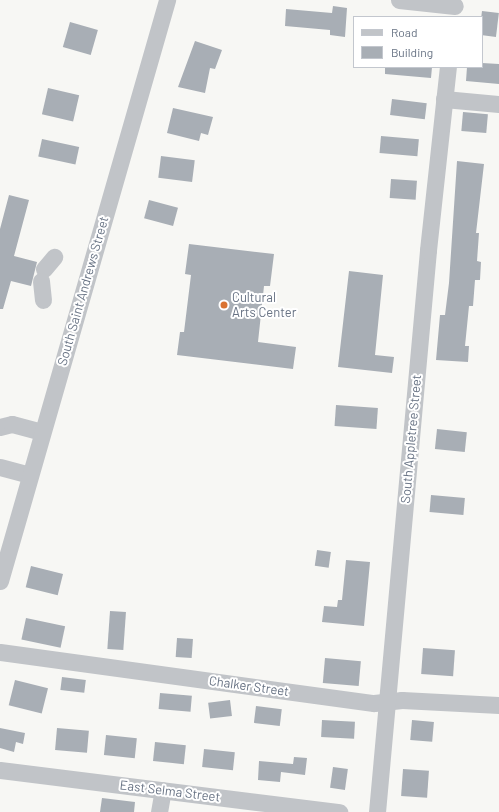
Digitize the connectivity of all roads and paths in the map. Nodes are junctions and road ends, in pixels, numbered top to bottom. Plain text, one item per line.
1 (167, 0) edge
2 (399, 0) edge
3 (455, 8) edge
4 (448, 68) edge
5 (444, 99) junction
6 (499, 104) edge
7 (46, 269) dead end
8 (43, 300) dead end
9 (0, 427) edge
10 (42, 432) junction
11 (0, 467) edge
12 (30, 476) junction
13 (0, 578) edge
14 (0, 652) edge
15 (387, 702) junction
16 (499, 705) edge
17 (0, 770) edge
18 (163, 790) junction
19 (159, 812) edge
20 (339, 812) edge
21 (377, 812) edge

1 - 10 street, South Saint Andrews Street
2 - 3 street
4 - 5 street, South Appletree Street
5 - 6 street
5 - 15 street, South Appletree Street
7 - 8 street
9 - 10 street
10 - 12 street, South Saint Andrews Street
11 - 12 street
12 - 13 street, South Saint Andrews Street
14 - 15 street, Chalker Street
15 - 16 street, Chalker Street
15 - 21 street, South Appletree Street
17 - 18 street, East Selma Street
18 - 19 street
18 - 20 street, East Selma Street

